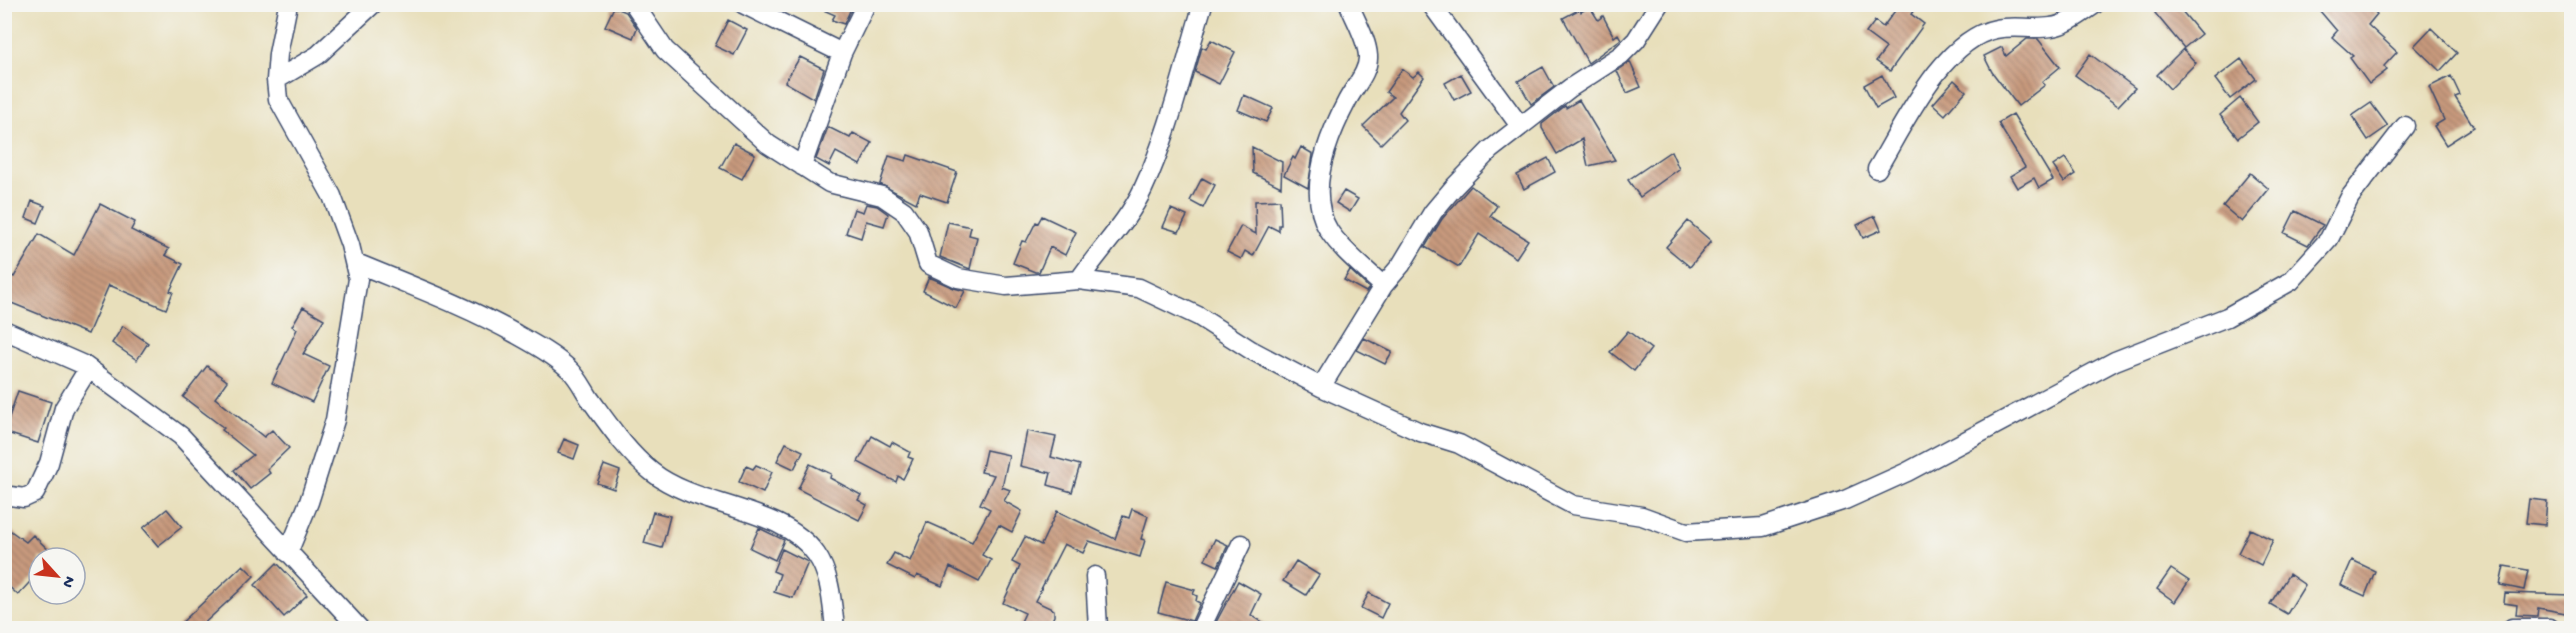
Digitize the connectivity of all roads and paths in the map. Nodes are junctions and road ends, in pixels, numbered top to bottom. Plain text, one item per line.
1 (288, 4) edge
2 (373, 4) edge
3 (634, 4) edge
4 (866, 4) edge
5 (1203, 4) edge
6 (1349, 4) edge
7 (1431, 4) edge
8 (1659, 4) edge
9 (2066, 4) edge
10 (752, 7) edge
11 (2092, 7) edge
12 (842, 53) junction
13 (276, 80) junction
14 (1520, 126) junction
15 (2405, 126) dead end
16 (802, 166) junction
17 (1877, 169) dead end
18 (354, 262) junction
19 (1079, 279) junction
20 (1383, 286) junction
21 (4, 330) edge
22 (88, 369) junction
23 (1321, 387) junction
24 (4, 495) edge
25 (1241, 544) dead end
26 (288, 553) junction
27 (1095, 576) dead end
28 (359, 628) edge
29 (835, 628) edge
30 (1098, 628) edge
31 (1201, 628) edge
32 (2511, 628) edge
33 (2550, 628) edge

1 - 13 street
2 - 13 street
3 - 16 street
4 - 12 street
5 - 19 street
6 - 20 street
7 - 14 street
8 - 14 street
9 - 11 street
10 - 12 street
11 - 17 street
12 - 16 street
13 - 18 street
14 - 20 street
15 - 23 street
16 - 19 street
18 - 26 street
18 - 29 street
19 - 23 street
20 - 23 street
21 - 22 street
22 - 24 street
22 - 26 street
25 - 31 street
26 - 28 street
27 - 30 street
32 - 33 street

